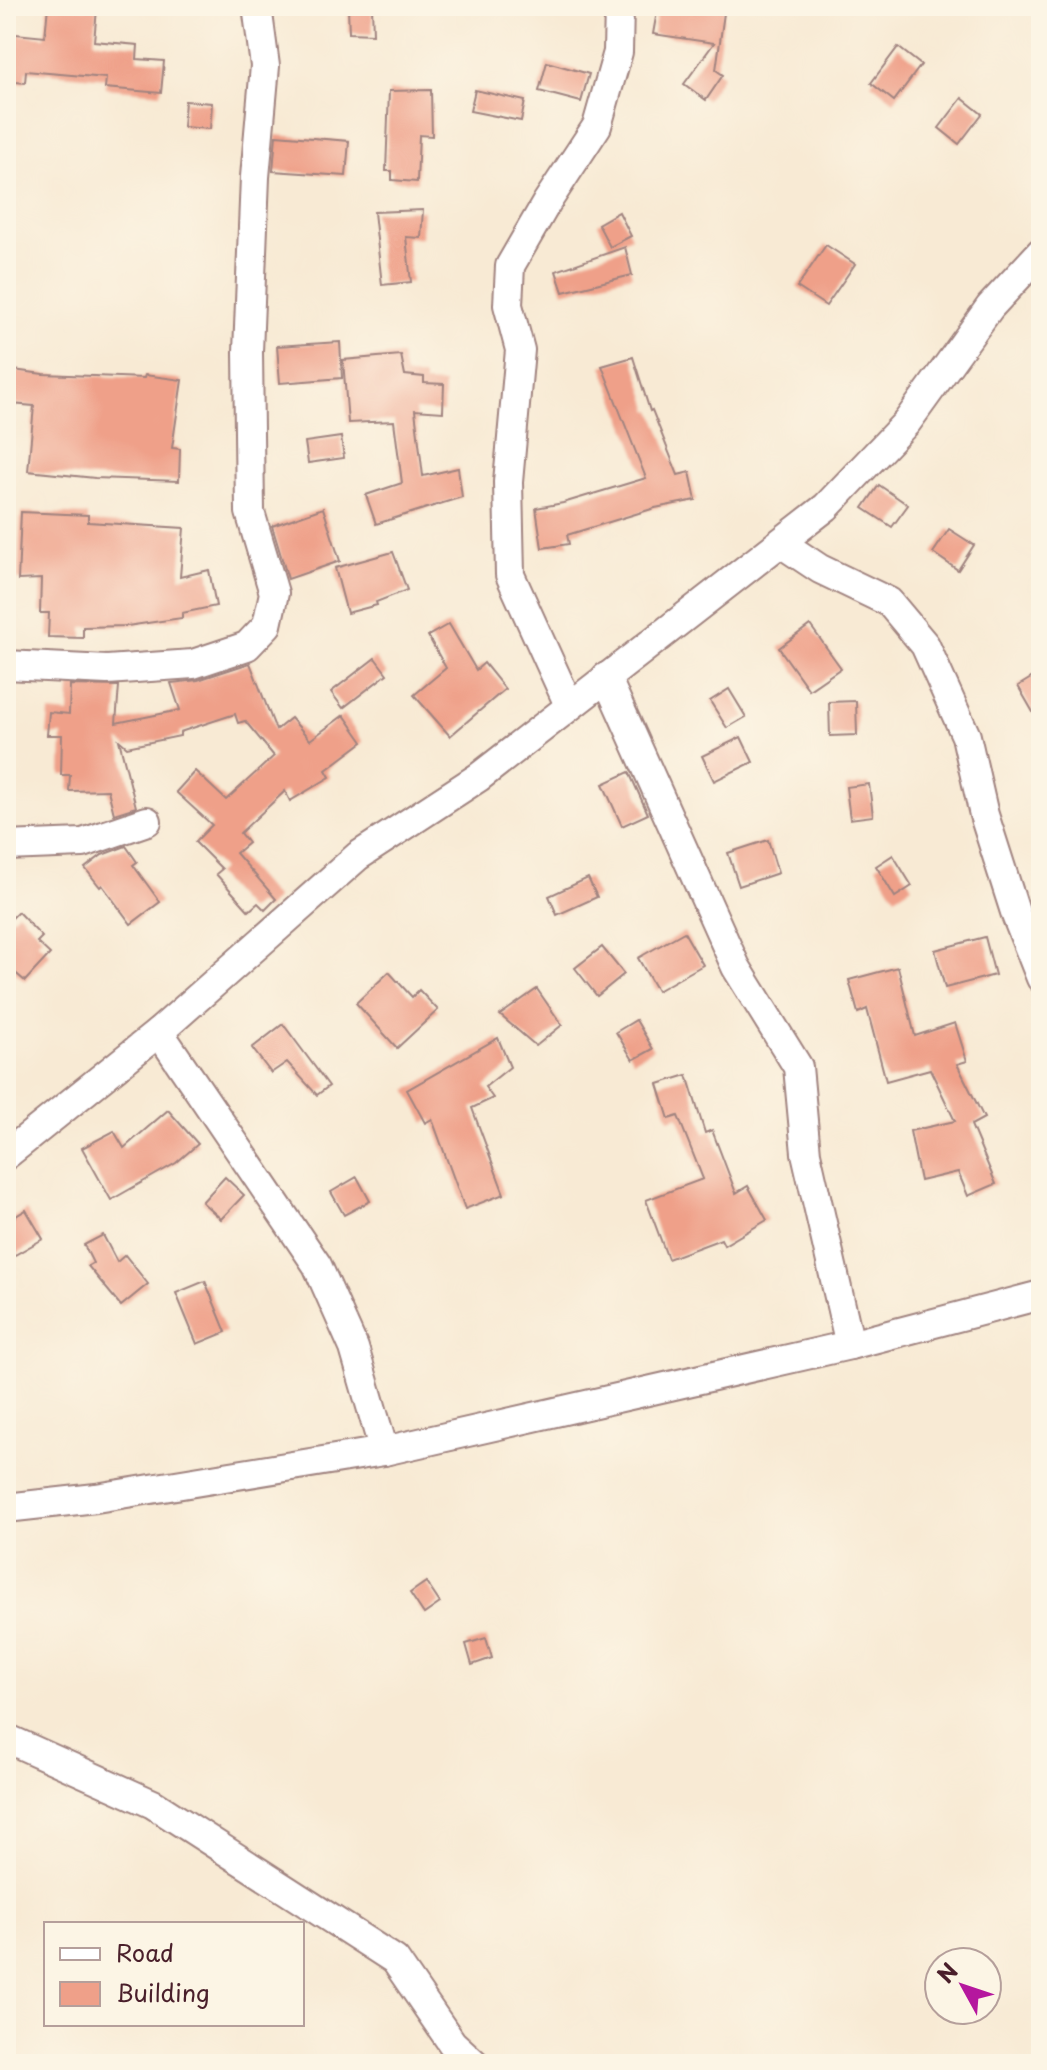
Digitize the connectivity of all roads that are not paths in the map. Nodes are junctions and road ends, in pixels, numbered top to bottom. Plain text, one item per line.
1 (257, 6) edge
2 (619, 6) edge
3 (1041, 252) edge
4 (781, 543) junction
5 (6, 665) edge
6 (606, 677) junction
7 (569, 705) junction
8 (147, 821) dead end
9 (6, 846) edge
10 (1041, 978) edge
11 (159, 1032) junction
12 (6, 1155) edge
13 (1041, 1295) edge
14 (850, 1345) junction
15 (384, 1451) junction
16 (6, 1508) edge
17 (6, 1738) edge
18 (475, 2064) edge

1 - 5 street
2 - 7 street
3 - 4 street
4 - 6 street
4 - 10 street
6 - 7 street
6 - 14 street
7 - 11 street
8 - 9 street
11 - 12 street
11 - 15 street
13 - 14 street
14 - 15 street
15 - 16 street
17 - 18 street

